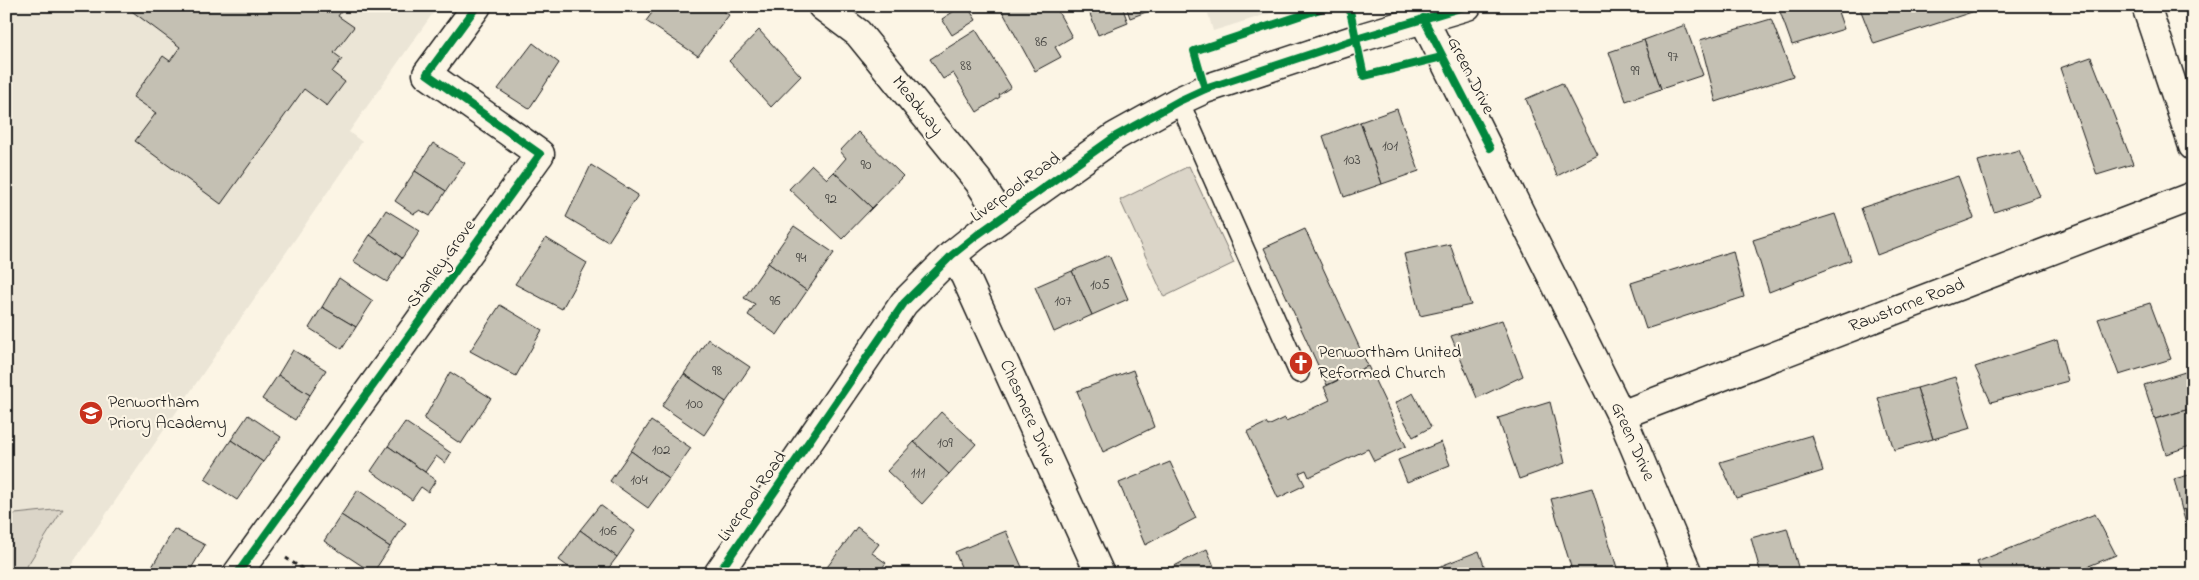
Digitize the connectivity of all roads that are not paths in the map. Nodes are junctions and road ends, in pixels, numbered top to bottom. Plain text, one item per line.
1 (477, 6) edge
2 (822, 6) edge
3 (1467, 6) edge
4 (2146, 6) edge
5 (1424, 18) junction
6 (1179, 101) junction
7 (2193, 146) edge
8 (2193, 196) edge
9 (1001, 216) junction
10 (952, 255) junction
11 (1300, 373) dead end
12 (1621, 415) junction
13 (238, 574) edge
14 (718, 574) edge
15 (1100, 574) edge
16 (1688, 574) edge

1 - 13 street, Stanley Grove
2 - 9 street, Meadway
3 - 5 street, Liverpool Road
4 - 7 street
5 - 6 street, Liverpool Road
5 - 12 street, Green Drive
6 - 9 street, Liverpool Road
6 - 11 lane
8 - 12 street, Rawstorne Road
9 - 10 street, Liverpool Road
10 - 14 street, Liverpool Road
10 - 15 street, Chesmere Drive
12 - 16 street, Green Drive

